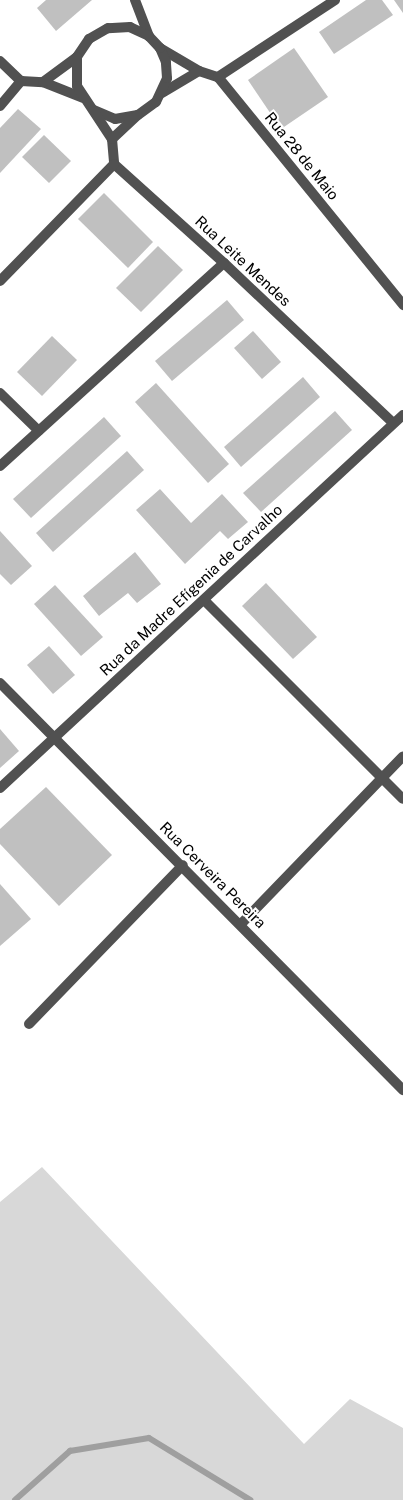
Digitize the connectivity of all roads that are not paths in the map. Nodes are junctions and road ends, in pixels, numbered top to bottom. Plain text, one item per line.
1 (135, 0) edge
2 (335, 0) edge
3 (149, 36) junction
4 (160, 48) junction
5 (77, 57) junction
6 (0, 61) edge
7 (199, 71) junction
8 (218, 77) junction
9 (21, 81) junction
10 (43, 82) junction
11 (162, 92) junction
12 (83, 98) junction
13 (0, 106) edge
14 (94, 110) junction
15 (138, 115) junction
16 (112, 139) junction
17 (114, 164) junction
18 (224, 263) junction
19 (0, 281) edge
20 (403, 305) edge
21 (0, 393) edge
22 (403, 415) edge
23 (393, 423) junction
24 (39, 431) junction
25 (0, 466) edge
26 (204, 600) junction
27 (0, 682) edge
28 (54, 737) junction
29 (403, 756) edge
30 (382, 779) junction
31 (0, 788) edge
32 (403, 799) edge
33 (182, 865) junction
34 (241, 924) junction
35 (29, 1024) dead end
36 (403, 1090) edge

1 - 3 street
2 - 8 street
3 - 4 street
3 - 5 street
4 - 7 street
4 - 11 street
5 - 10 street
5 - 12 street
6 - 9 street
7 - 8 street
7 - 11 street
8 - 20 street, Rua 28 de Maio
9 - 10 street
9 - 13 street
10 - 12 street
11 - 15 street
12 - 14 street
14 - 15 street
14 - 16 street
15 - 16 street
16 - 17 street
17 - 18 street, Rua Leite Mendes
17 - 19 street
18 - 23 street, Rua Leite Mendes
18 - 24 street
21 - 24 street
22 - 23 street, Rua da Madre Efígenia de Carvalho
23 - 26 street, Rua da Madre Efígenia de Carvalho
24 - 25 street
26 - 28 street, Rua da Madre Efígenia de Carvalho
26 - 30 street
27 - 28 street, Rua Cerveira Pereira
28 - 31 street, Rua da Madre Efígenia de Carvalho
28 - 33 street, Rua Cerveira Pereira
29 - 30 street
30 - 32 street
30 - 34 street
33 - 34 street, Rua Cerveira Pereira
33 - 35 street
34 - 36 street, Rua Cerveira Pereira

